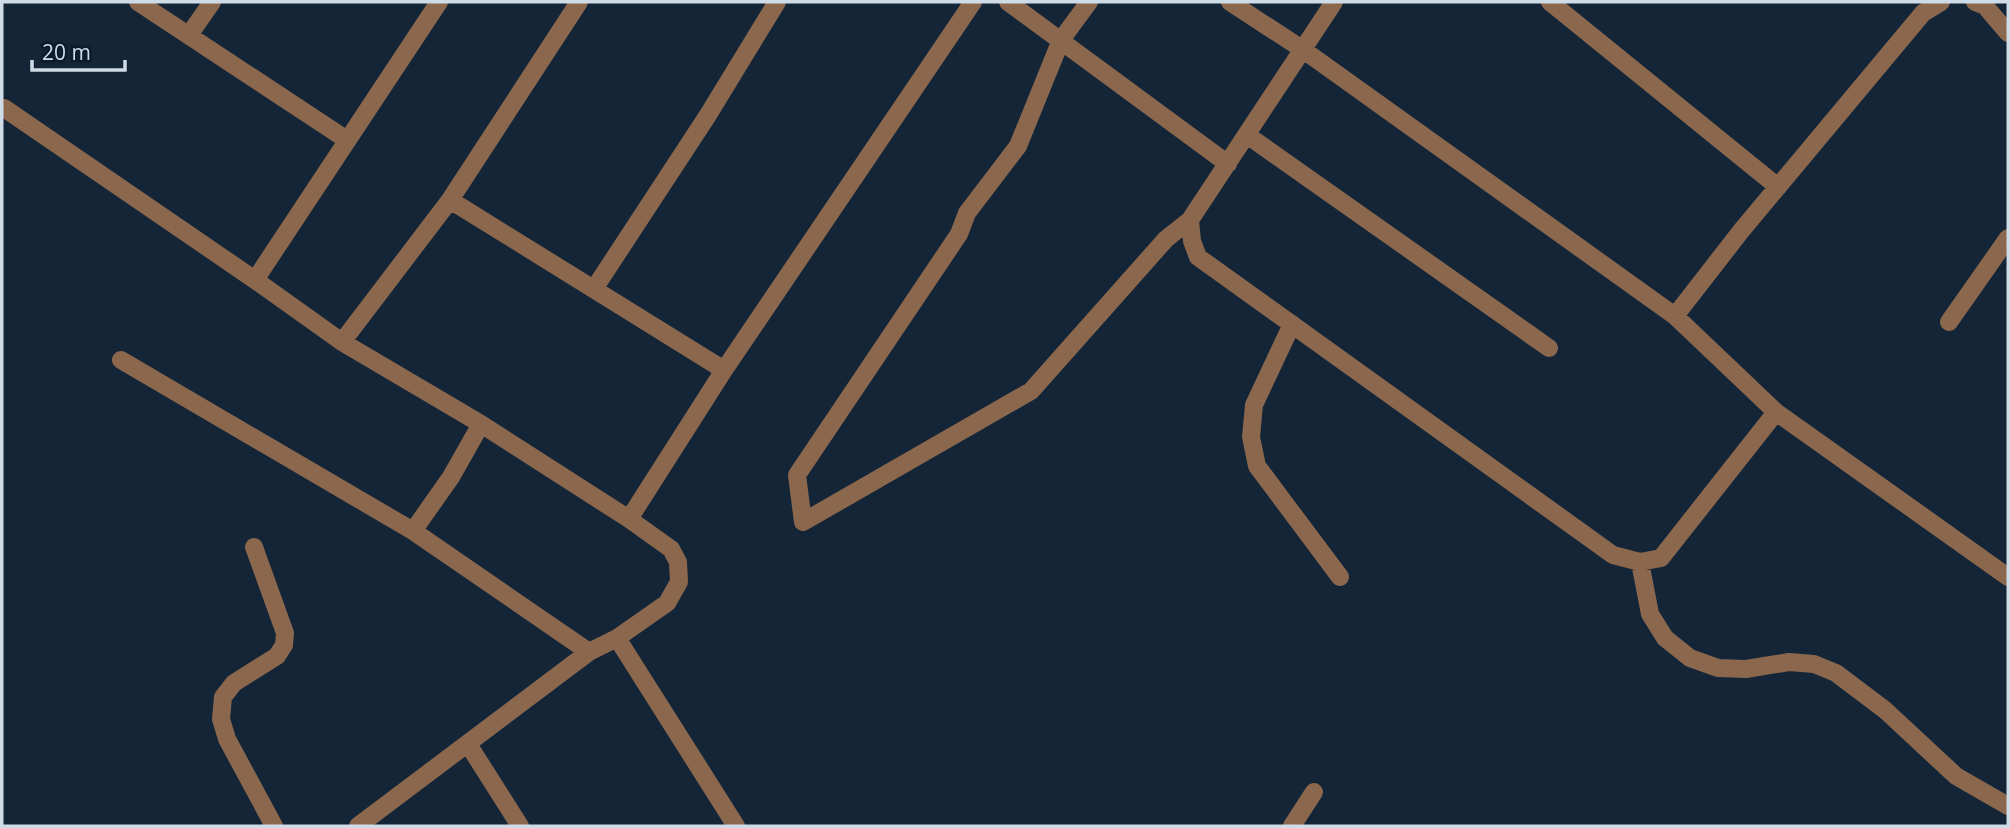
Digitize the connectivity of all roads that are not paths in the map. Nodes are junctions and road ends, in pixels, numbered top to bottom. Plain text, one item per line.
1 (138, 2) edge
2 (212, 2) edge
3 (439, 2) edge
4 (579, 2) edge
5 (973, 2) edge
6 (1009, 2) edge
7 (1089, 2) edge
8 (1230, 2) edge
9 (1334, 2) edge
10 (1550, 2) edge
11 (1941, 2) edge
12 (1975, 2) edge
13 (771, 4) edge
14 (2008, 33) edge
15 (189, 35) junction
16 (1060, 40) junction
17 (1302, 49) junction
18 (4, 108) dead end
19 (1247, 135) junction
20 (347, 140) junction
21 (1228, 164) junction
22 (1778, 187) junction
23 (450, 200) junction
24 (1190, 220) junction
25 (2008, 238) edge
26 (255, 279) junction
27 (594, 289) junction
28 (1675, 316) junction
29 (1949, 322) dead end
30 (1292, 324) junction
31 (342, 342) junction
32 (1549, 348) dead end
33 (121, 360) dead end
34 (724, 370) junction
35 (1776, 412) junction
36 (481, 424) junction
37 (629, 519) junction
38 (413, 531) junction
39 (254, 547) dead end
40 (1640, 562) junction
41 (1340, 577) dead end
42 (2008, 577) edge
43 (617, 638) junction
44 (589, 652) junction
45 (468, 744) junction
46 (1314, 792) dead end
47 (2008, 806) edge
48 (274, 826) edge
49 (358, 826) edge
50 (520, 826) edge
51 (736, 826) edge
52 (1292, 826) edge

1 - 15 street
2 - 15 street
3 - 20 street
4 - 23 street
5 - 34 street
6 - 16 street
7 - 16 street
8 - 17 street
9 - 17 street
10 - 22 street
11 - 22 street
12 - 14 street
13 - 27 street
15 - 20 street
16 - 21 street
16 - 24 street
17 - 19 street
17 - 28 street
18 - 26 street
19 - 21 street
19 - 32 street
20 - 26 street
21 - 24 street
22 - 28 street
23 - 27 street
23 - 31 street
24 - 30 street
25 - 29 street
26 - 31 street
27 - 34 street
28 - 35 street
30 - 40 street
30 - 41 street
31 - 36 street
33 - 38 street
34 - 37 street
35 - 40 street
35 - 42 street
36 - 37 street
36 - 38 street
37 - 43 street
38 - 44 street
39 - 48 street
40 - 47 street
43 - 44 street
43 - 51 street
44 - 45 street
45 - 49 street
45 - 50 street
46 - 52 street

